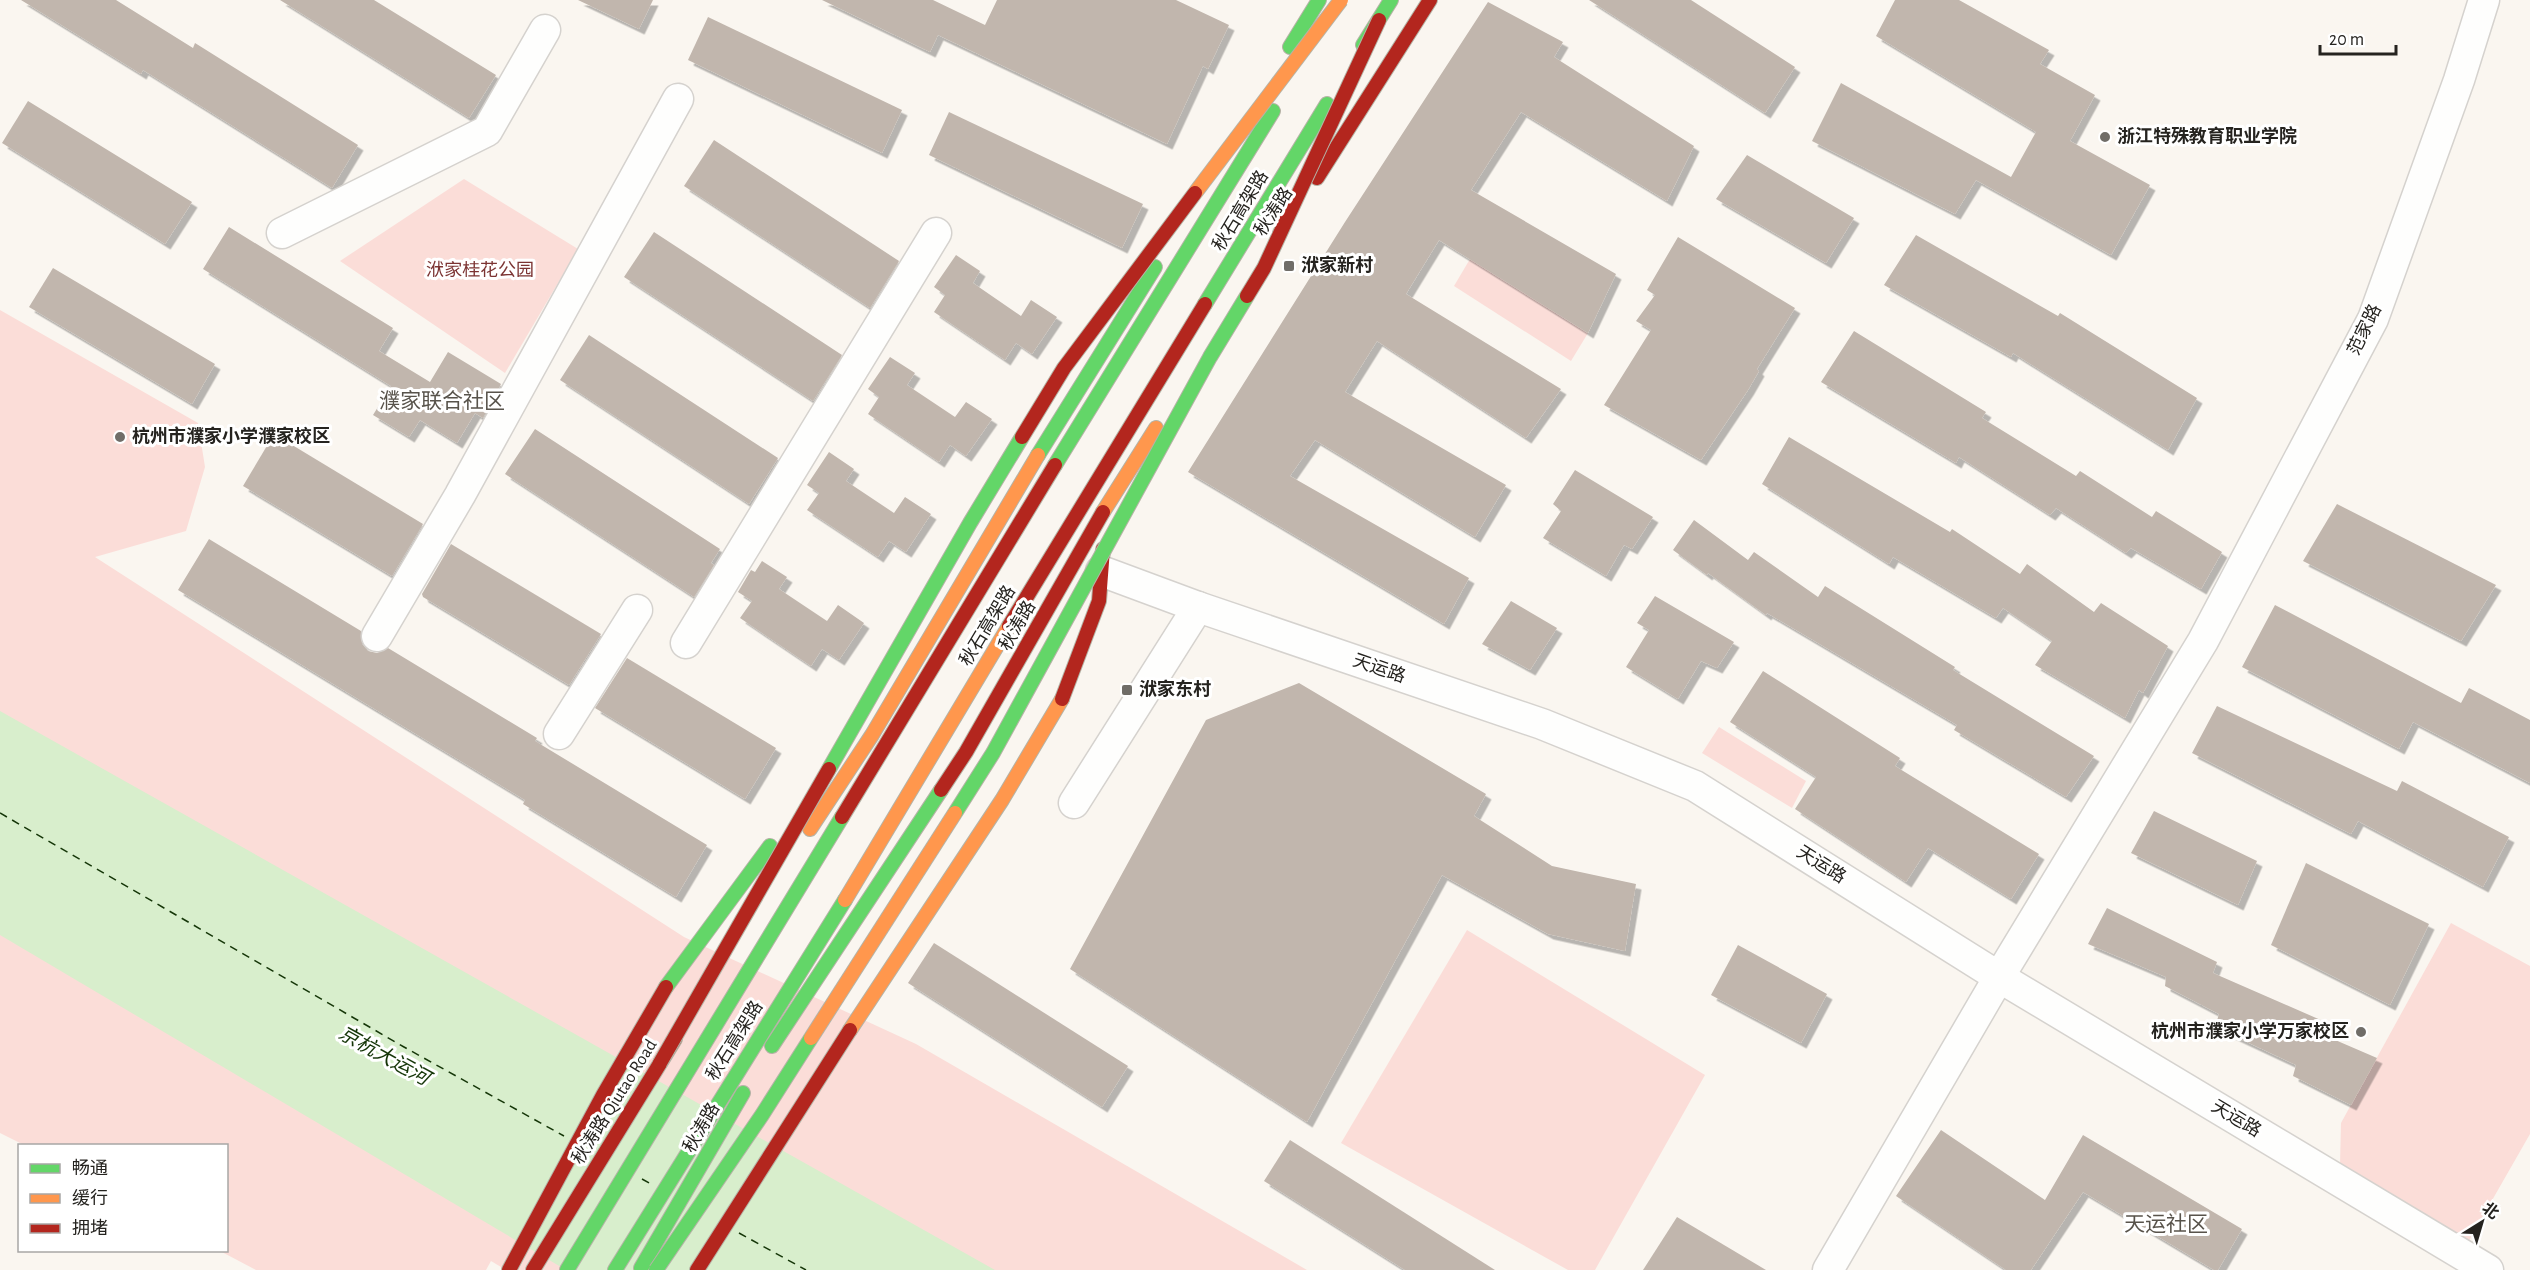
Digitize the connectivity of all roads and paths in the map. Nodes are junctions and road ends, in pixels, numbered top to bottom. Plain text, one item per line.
1 (1319, 0) edge
2 (1342, 0) edge
3 (1391, 0) edge
4 (1430, 0) edge
5 (2484, 0) edge
6 (1378, 20) junction
7 (545, 30) dead end
8 (678, 99) dead end
9 (282, 232) dead end
10 (936, 233) dead end
11 (1005, 507) junction
12 (1106, 510) junction
13 (1101, 571) junction
14 (1198, 607) junction
15 (637, 610) dead end
16 (377, 636) dead end
17 (686, 642) dead end
18 (559, 735) dead end
19 (1074, 804) dead end
20 (1999, 977) junction
21 (767, 1055) dead end
22 (660, 1063) junction
23 (749, 1083) dead end
24 (509, 1270) edge
25 (533, 1270) edge
26 (567, 1270) edge
27 (615, 1270) edge
28 (640, 1270) edge
29 (656, 1270) edge
30 (697, 1270) edge
31 (1828, 1270) edge
32 (2488, 1270) edge

1 - 11 main road
2 - 22 main road, bridge
2 - 26 main road, 秋石高架路, bridge
3 - 6 main road, 秋石高架路
4 - 12 main road, 秋涛路
5 - 20 street, 范家路
6 - 27 main road, 秋石高架路, bridge
6 - 29 main road, bridge
7 - 9 street
8 - 16 street
10 - 17 street
11 - 22 main road, 秋涛路 Qiutao Road, bridge
11 - 24 main road
12 - 13 main road
12 - 21 main road, 秋涛路
13 - 14 street, 天运路
13 - 30 main road
14 - 19 street
14 - 20 street, 天运路
15 - 18 street
20 - 31 street, 范家路
20 - 32 street, 天运路
22 - 25 main road, 秋涛路 Qiutao Road
23 - 28 main road, 秋涛路

